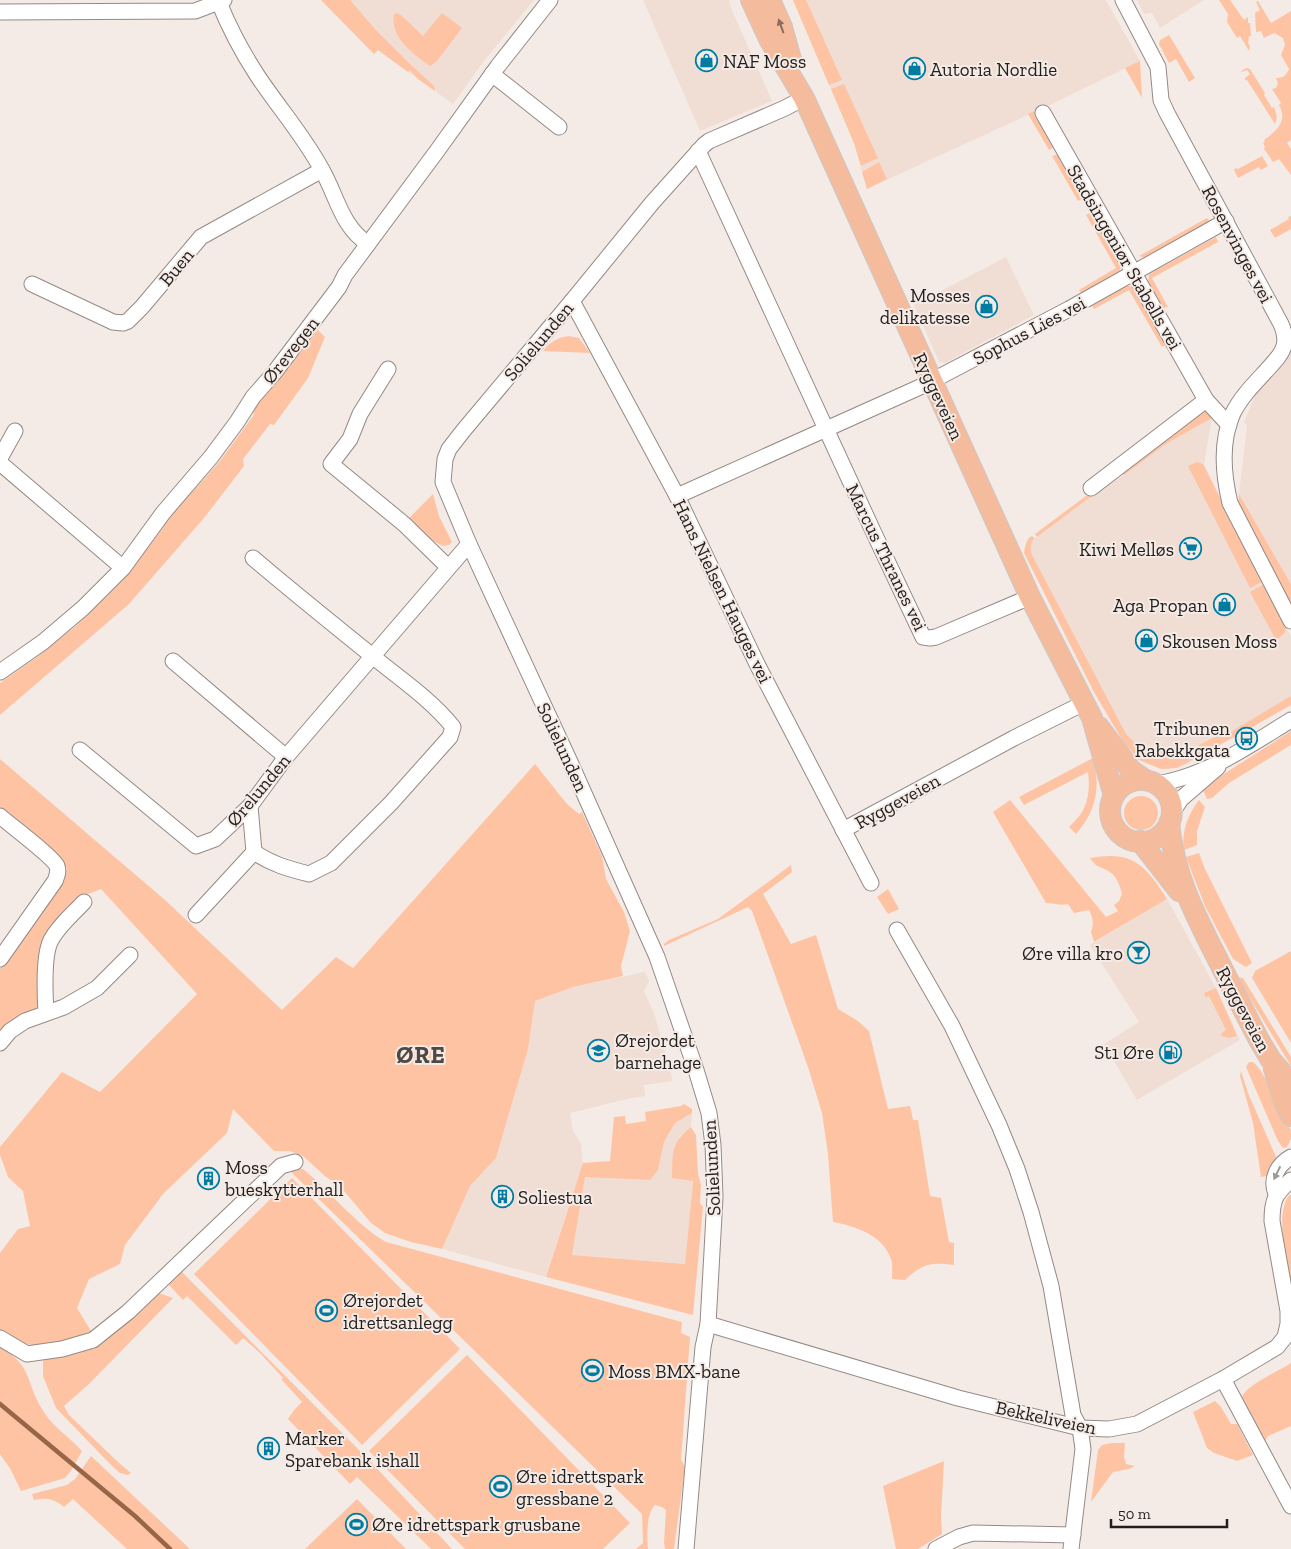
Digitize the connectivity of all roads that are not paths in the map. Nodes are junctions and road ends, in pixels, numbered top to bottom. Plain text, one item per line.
1 (550, 0) edge
2 (751, 0) edge
3 (770, 0) edge
4 (1123, 0) edge
5 (220, 1) edge
6 (0, 12) edge
7 (492, 74) junction
8 (801, 92) junction
9 (1043, 113) dead end
10 (559, 127) dead end
11 (698, 150) junction
12 (322, 170) junction
13 (1226, 221) junction
14 (368, 244) junction
15 (1134, 272) junction
16 (32, 284) dead end
17 (572, 301) junction
18 (388, 369) dead end
19 (932, 380) junction
20 (1206, 400) junction
21 (1228, 425) junction
22 (827, 430) junction
23 (15, 431) dead end
24 (0, 458) edge
25 (0, 463) edge
26 (1091, 488) dead end
27 (677, 496) junction
28 (468, 544) junction
29 (253, 558) dead end
30 (448, 567) junction
31 (123, 568) junction
32 (1030, 596) junction
33 (1291, 621) edge
34 (372, 656) junction
35 (173, 660) dead end
36 (0, 672) edge
37 (1088, 711) junction
38 (1291, 720) edge
39 (80, 750) dead end
40 (286, 757) junction
41 (1227, 759) junction
42 (1150, 782) junction
43 (1114, 796) junction
44 (250, 806) junction
45 (0, 816) edge
46 (1171, 818) junction
47 (843, 830) junction
48 (1140, 841) junction
49 (254, 852) junction
50 (870, 883) dead end
51 (84, 902) dead end
52 (1190, 904) junction
53 (196, 915) dead end
54 (897, 930) dead end
55 (130, 955) dead end
56 (0, 959) edge
57 (46, 1013) junction
58 (0, 1043) edge
59 (1271, 1060) junction
60 (1291, 1083) edge
61 (1291, 1116) edge
62 (1291, 1157) edge
63 (295, 1162) dead end
64 (1291, 1180) edge
65 (1276, 1194) junction
66 (708, 1324) junction
67 (0, 1338) edge
68 (1224, 1379) junction
69 (1080, 1428) junction
70 (1291, 1506) edge
71 (1072, 1542) edge
72 (686, 1549) edge
73 (936, 1549) edge

1 - 7 street, Ørevegen
2 - 8 main road, Ryggeveien
8 -> 3 main road, Ryggeveien
4 - 13 street, Rosenvinges vei
5 - 6 street
5 - 12 street
7 - 10 street
7 - 14 street, Ørevegen
8 - 11 street, Solielunden
8 - 19 main road, Ryggeveien
9 - 15 street, Stadsingeniør Stabells vei
11 - 17 street, Solielunden
11 - 22 street, Marcus Thranes vei
12 - 14 street
12 - 16 street, Buen
13 - 15 street, Sophus Lies vei
13 - 21 street, Rosenvinges vei
14 - 31 street, Ørevegen
15 - 19 street, Sophus Lies vei
15 - 20 street, Stadsingeniør Stabells vei
17 - 27 street, Hans Nielsen Hauges vei
17 - 28 street, Solielunden
18 - 30 street
19 - 22 street, Sophus Lies vei
19 - 32 main road, Ryggeveien
20 - 21 street, Stadsingeniør Stabells vei
20 - 26 street
21 - 33 street, Rosenvinges vei
22 - 27 street
22 - 32 street, Marcus Thranes vei
23 - 24 street
25 - 31 street
27 - 47 street, Hans Nielsen Hauges vei
28 - 30 street, Ørelunden
28 - 66 street, Solielunden
29 - 34 street
30 - 34 street, Ørelunden
31 - 36 street, Ørevegen
32 - 37 main road, Ryggeveien
34 - 40 street, Ørelunden
34 - 49 street, Ørelunden
35 - 40 street
37 - 42 main road, Ryggeveien
37 - 43 main road, Ryggeveien
37 - 47 street, Ryggeveien
38 - 41 street
39 - 44 street, Ørelunden
40 - 44 street, Ørelunden
41 - 42 street
41 - 46 street
42 - 43 main road
42 - 46 main road
43 - 48 main road
44 - 49 street
45 - 56 street
46 - 48 main road
46 - 52 main road, Ryggeveien
47 - 50 street, Hans Nielsen Hauges vei
48 - 52 main road, Ryggeveien
49 - 53 street
51 - 57 street
52 - 59 main road, Ryggeveien
54 - 69 street
55 - 57 street
57 - 58 street
59 - 60 main road, Ryggeveien
59 - 61 main road, Ryggeveien
62 -> 65 street, Bekkeliveien
63 - 67 street
64 - 65 street
65 - 68 street, Bekkeliveien
66 - 69 street, Bekkeliveien
66 - 72 street, Solielunden
68 - 69 street, Bekkeliveien
68 - 70 street
69 - 71 street
71 - 73 street

